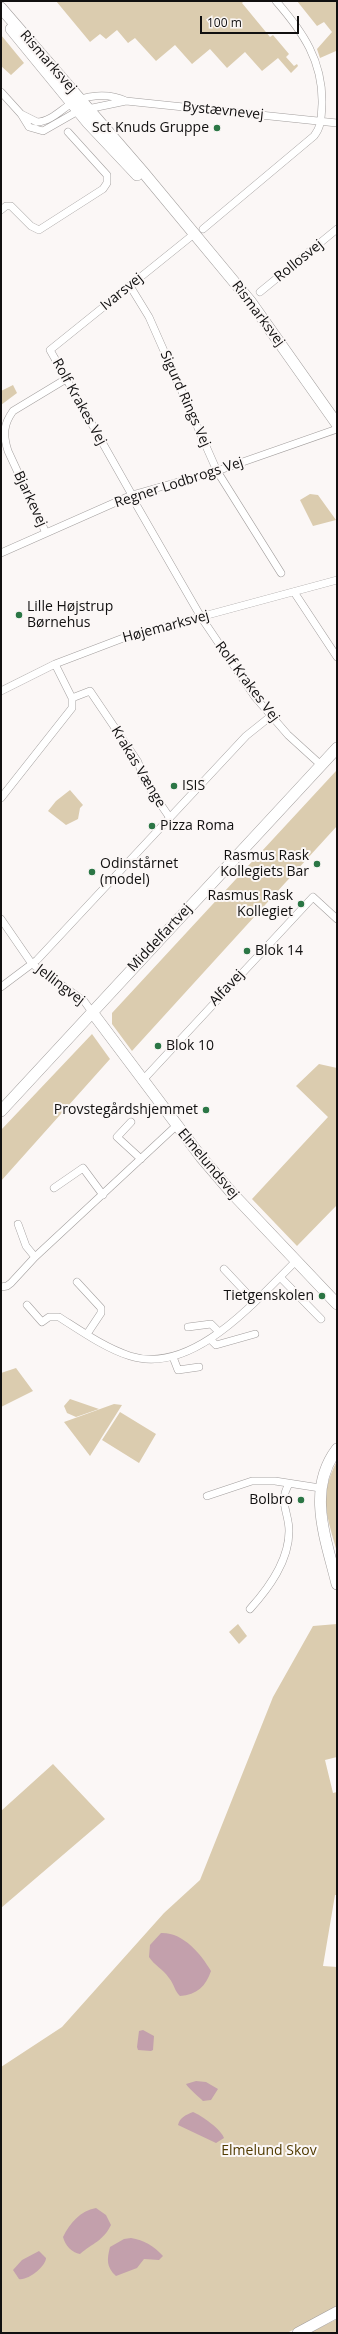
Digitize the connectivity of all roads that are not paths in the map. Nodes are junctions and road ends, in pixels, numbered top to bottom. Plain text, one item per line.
1 (276, 1) edge
2 (1, 8) edge
3 (1, 16) edge
4 (1, 92) edge
5 (126, 101) junction
6 (79, 106) junction
7 (21, 114) junction
8 (321, 122) junction
9 (337, 123) edge
10 (68, 132) dead end
11 (172, 209) junction
12 (1, 210) edge
13 (337, 230) edge
14 (198, 231) junction
15 (130, 286) junction
16 (260, 292) dead end
17 (50, 350) joint
18 (66, 379) junction
19 (337, 424) edge
20 (337, 428) edge
21 (217, 471) junction
22 (132, 495) junction
23 (137, 506) dead end
24 (46, 533) junction
25 (1, 554) edge
26 (281, 573) dead end
27 (337, 580) edge
28 (294, 592) junction
29 (201, 617) junction
30 (337, 657) edge
31 (55, 664) junction
32 (1, 691) edge
33 (72, 698) junction
34 (271, 716) junction
35 (337, 748) edge
36 (321, 765) junction
37 (1, 798) edge
38 (170, 818) junction
39 (1, 919) edge
40 (337, 919) edge
41 (32, 964) junction
42 (1, 987) edge
43 (92, 1012) junction
44 (142, 1081) junction
45 (1, 1111) edge
46 (131, 1122) dead end
47 (176, 1126) junction
48 (140, 1159) junction
49 (54, 1188) dead end
50 (103, 1195) junction
51 (18, 1224) dead end
52 (35, 1257) junction
53 (296, 1261) junction
54 (224, 1269) dead end
55 (280, 1276) junction
56 (77, 1282) dead end
57 (1, 1286) edge
58 (254, 1301) junction
59 (27, 1304) dead end
60 (337, 1304) edge
61 (320, 1319) dead end
62 (188, 1327) dead end
63 (219, 1332) junction
64 (88, 1334) junction
65 (256, 1334) dead end
66 (210, 1339) junction
67 (173, 1357) junction
68 (199, 1367) dead end
69 (337, 1449) edge
70 (289, 1484) junction
71 (320, 1488) junction
72 (207, 1496) dead end
73 (337, 1584) edge
74 (250, 1609) dead end
75 (337, 2312) edge
76 (298, 2333) edge

1 - 8 street
2 - 6 main road, Rismarksvej
3 - 6 main road, Rismarksvej
4 - 7 street
5 - 6 street, Bystævnevej
5 - 6 street, Bystævnevej
5 - 8 street, Bystævnevej
6 - 7 street
6 - 7 street
6 - 11 main road, Rismarksvej
6 - 11 main road, Rismarksvej
8 - 9 street, Bystævnevej
8 - 14 street, Ivarsvej
10 - 12 street
11 - 14 main road, Rismarksvej
13 - 16 street, Rollosvej
14 - 15 street, Ivarsvej
14 - 19 main road, Rismarksvej
15 - 17 street, Ivarsvej
15 - 21 street, Sigurd Rings Vej
17 - 18 street, Rolf Krakes Vej
18 - 22 street, Rolf Krakes Vej
18 - 24 street, Bjarkevej
20 - 21 street, Regner Lodbrogs Vej
21 - 22 street, Regner Lodbrogs Vej
21 - 26 street, Sigurd Rings Vej
22 - 24 street, Regner Lodbrogs Vej
23 - 29 street, Rolf Krakes Vej
24 - 25 street, Regner Lodbrogs Vej
27 - 28 street, Højemarksvej
28 - 29 street, Højemarksvej
28 - 30 street
29 - 31 street, Højemarksvej
29 - 34 street, Rolf Krakes Vej
31 - 32 street, Højemarksvej
31 - 33 street
33 - 37 street
33 - 38 street, Krakas Vænge
34 - 36 street, Rolf Krakes Vej
34 - 38 street
35 - 36 main road, Middelfartvej
36 - 43 main road, Middelfartvej
38 - 41 street
39 - 41 street, Jellingvej
40 - 44 street, Alfavej
41 - 42 street
41 - 43 street, Jellingvej
43 - 44 main road, Elmelundsvej
43 - 45 main road, Middelfartvej
44 - 47 main road, Elmelundsvej
46 - 48 street
47 - 48 street
47 - 53 main road, Elmelundsvej
48 - 50 street
49 - 50 street
50 - 52 street
51 - 52 street
52 - 57 street
53 - 55 street
53 - 60 main road, Elmelundsvej
54 - 58 street
55 - 58 street
55 - 61 street
56 - 64 street
58 - 63 street
59 - 64 street
62 - 63 street
63 - 66 street
64 - 67 street
65 - 66 street
66 - 67 street
67 - 68 street
69 - 71 main road
70 - 71 street
70 - 72 street
70 - 74 street
71 - 73 main road
75 - 76 main road

